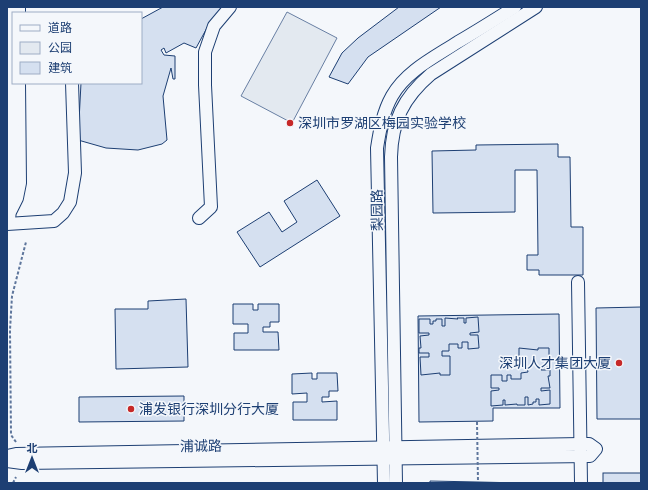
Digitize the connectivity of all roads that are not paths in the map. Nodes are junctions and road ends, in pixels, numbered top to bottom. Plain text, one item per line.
1 (9, 7) edge
2 (230, 7) edge
3 (515, 7) edge
4 (536, 7) edge
5 (20, 84) edge
6 (72, 84) edge
7 (199, 218) dead end
8 (7, 220) edge
9 (578, 282) dead end
10 (580, 450) junction
11 (383, 453) junction
12 (396, 453) junction
13 (7, 456) edge
14 (7, 461) edge
15 (384, 483) edge
16 (396, 483) edge
17 (581, 483) edge

1 - 8 main road
2 - 7 street
3 - 11 street, 梨园路
4 - 12 street, 梨园路
5 - 8 street
6 - 8 street
9 - 10 street
10 - 12 street, 浦诚路
10 - 17 street
11 - 12 street, 浦诚路
11 - 13 street, 浦诚路
11 - 14 street, 浦诚路
11 - 15 street, 梨园路
12 - 16 street, 梨园路

